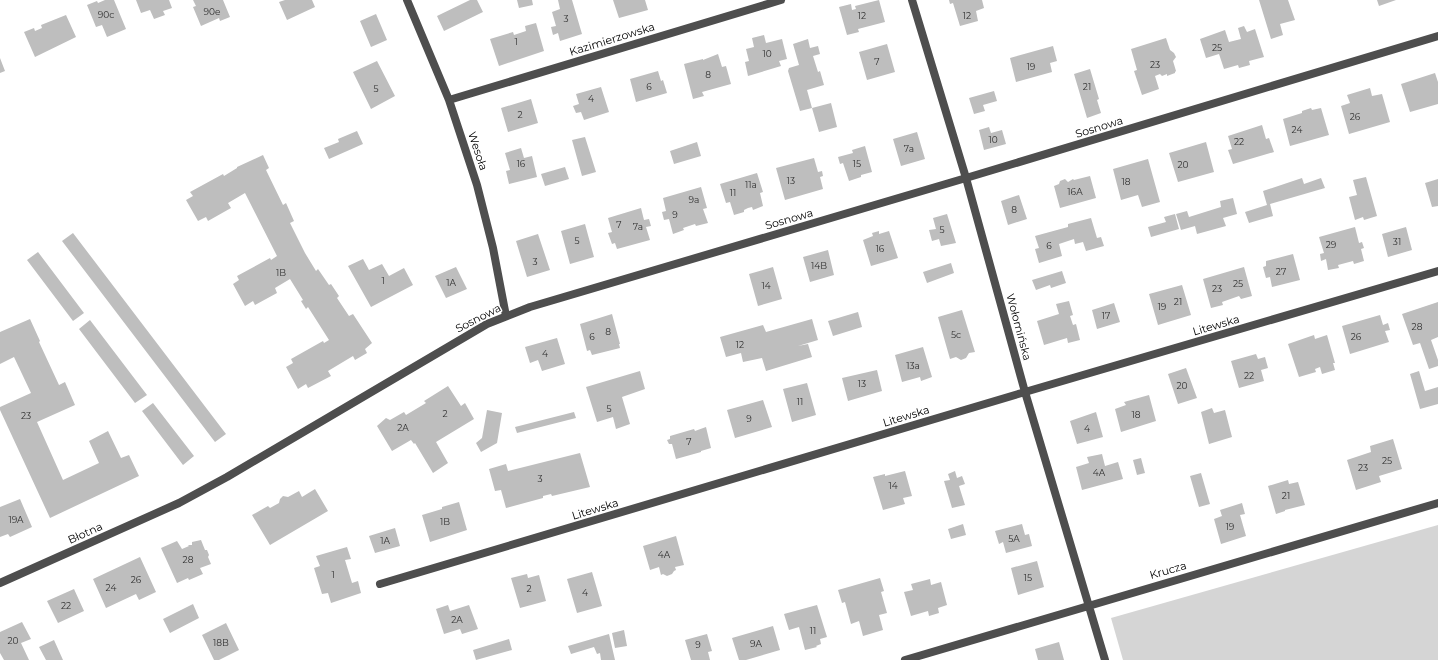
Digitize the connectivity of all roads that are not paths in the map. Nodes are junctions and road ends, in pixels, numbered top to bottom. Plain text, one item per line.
1 (407, 0) edge
2 (782, 0) edge
3 (912, 0) edge
4 (1438, 36) edge
5 (450, 100) junction
6 (966, 178) junction
7 (1438, 271) edge
8 (506, 316) junction
9 (1025, 392) junction
10 (180, 503) joint
11 (1438, 503) edge
12 (0, 582) edge
13 (380, 584) dead end
14 (1090, 605) junction
15 (905, 660) edge
16 (1105, 660) edge

1 - 5 street, Wesoła
2 - 5 street, Kazimierzowska
3 - 6 street, Wołomińska
4 - 6 street, Sosnowa
5 - 8 street, Wesoła
6 - 8 street, Sosnowa
6 - 9 street, Wołomińska
7 - 9 street, Litewska
8 - 10 street, Sosnowa
9 - 13 street, Litewska
9 - 14 street, Wołomińska
10 - 12 street, Błotna
11 - 14 street, Krucza
14 - 15 street, Krucza
14 - 16 street, Wołomińska

